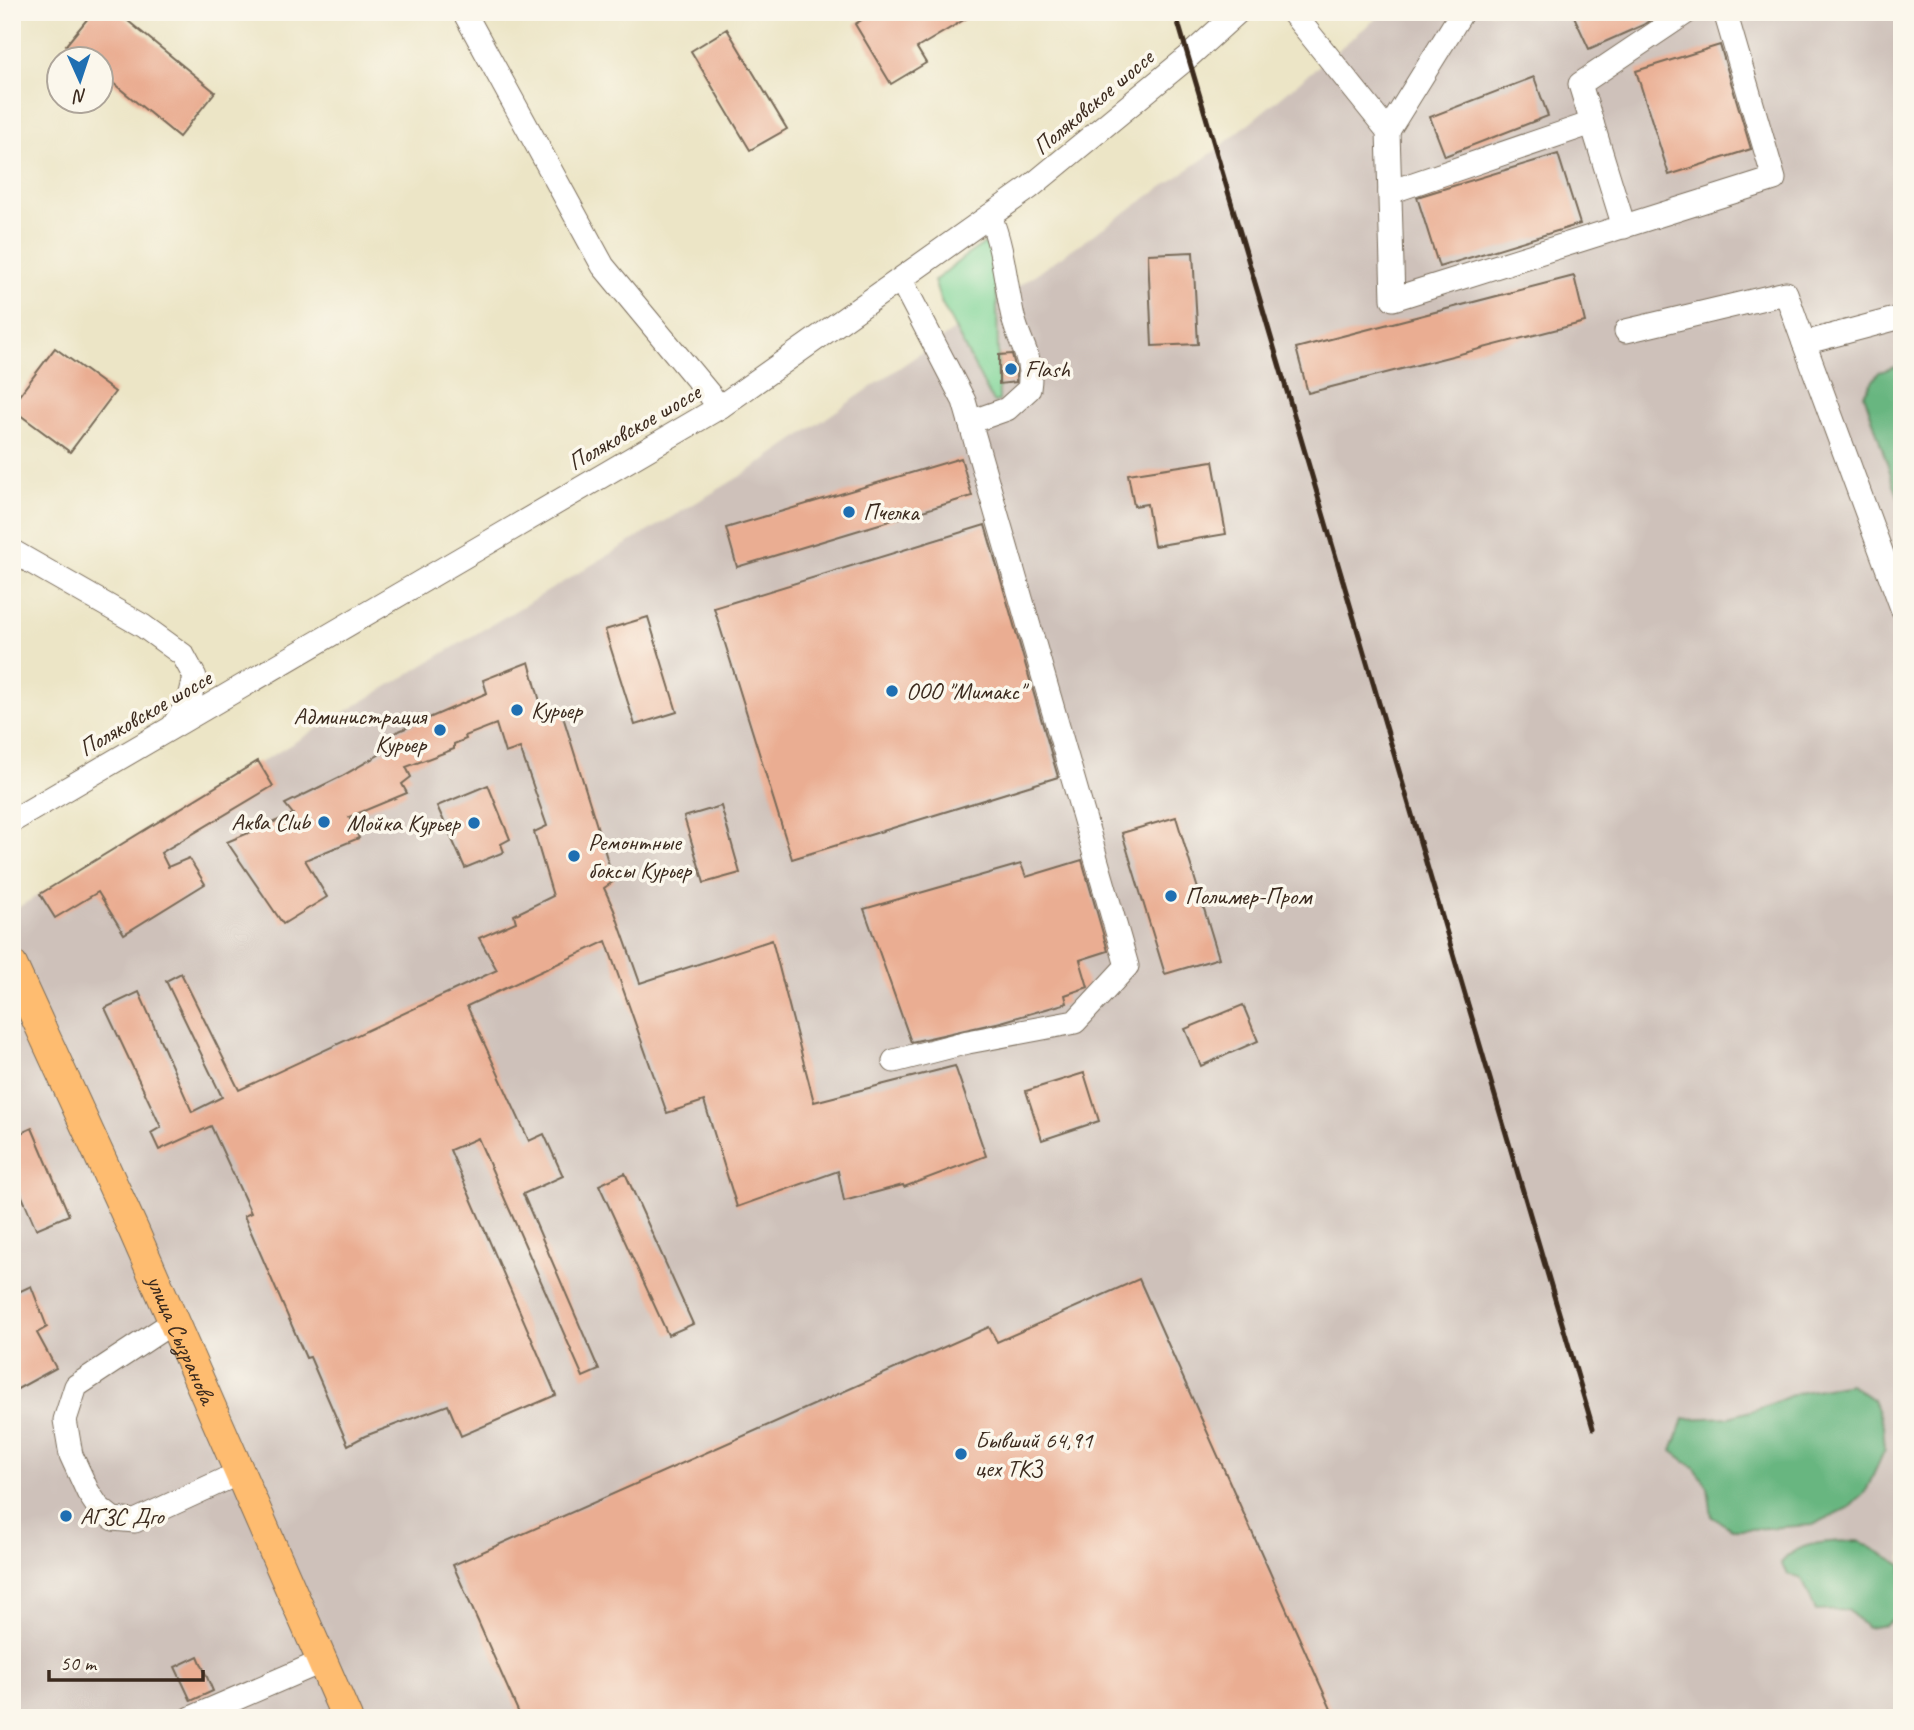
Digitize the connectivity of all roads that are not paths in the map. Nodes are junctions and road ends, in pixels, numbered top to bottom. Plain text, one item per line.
1 (464, 12) edge
2 (1238, 12) edge
3 (1292, 12) edge
4 (1462, 12) edge
5 (1687, 12) edge
6 (1725, 12) edge
7 (1592, 123) junction
8 (1388, 131) junction
9 (1390, 192) junction
10 (989, 216) junction
11 (1623, 227) junction
12 (901, 280) junction
13 (1902, 317) edge
14 (1626, 331) dead end
15 (1804, 343) junction
16 (720, 407) junction
17 (970, 422) junction
18 (12, 551) edge
19 (1902, 608) edge
20 (171, 728) junction
21 (12, 821) edge
22 (12, 965) edge
23 (894, 1061) dead end
24 (173, 1322) junction
25 (239, 1473) junction
26 (323, 1661) junction
27 (191, 1718) edge
28 (347, 1718) edge

1 - 16 street
2 - 10 street, Поляковское шоссе
3 - 8 street
4 - 8 street
5 - 7 street
6 - 11 street
7 - 9 street
7 - 11 street
8 - 9 street
9 - 11 street
10 - 12 street, Поляковское шоссе
10 - 17 street
12 - 16 street, Поляковское шоссе
12 - 17 street
13 - 15 street
14 - 15 street
15 - 19 street
16 - 20 street, Поляковское шоссе
17 - 23 street
18 - 20 street
20 - 21 street, Поляковское шоссе
22 - 24 main road, улица Сызранова
24 - 25 main road, улица Сызранова
24 - 25 street
25 - 26 main road, улица Сызранова
26 - 27 street
26 - 28 main road, улица Сызранова

